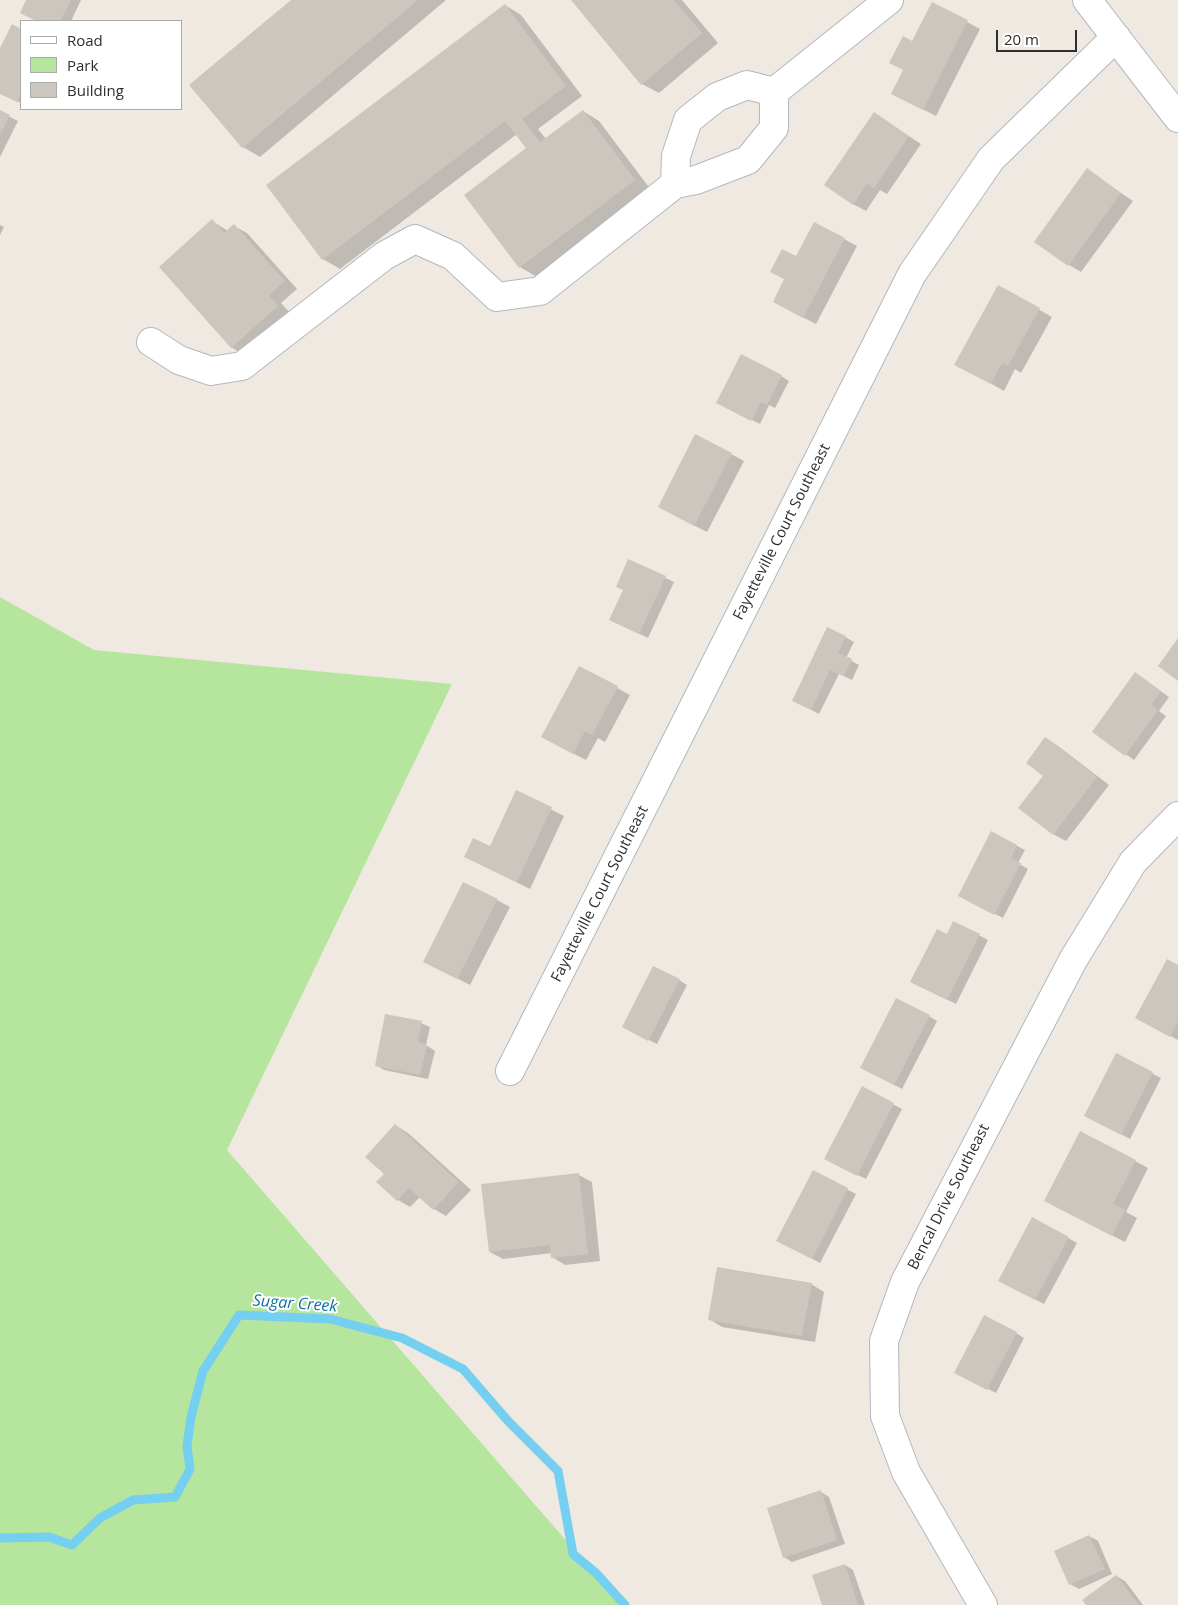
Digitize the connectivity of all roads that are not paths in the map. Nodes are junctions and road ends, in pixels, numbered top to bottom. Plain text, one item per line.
1 (889, 0) edge
2 (1087, 0) edge
3 (1116, 37) junction
4 (774, 92) junction
5 (1178, 118) edge
6 (675, 184) junction
7 (151, 342) dead end
8 (1178, 816) edge
9 (510, 1071) dead end
10 (983, 1605) edge

1 - 4 street
2 - 3 street
3 - 5 street
3 - 9 street, Fayetteville Court Southeast
4 - 6 street
4 - 6 street
6 - 7 street
8 - 10 street, Bencal Drive Southeast

